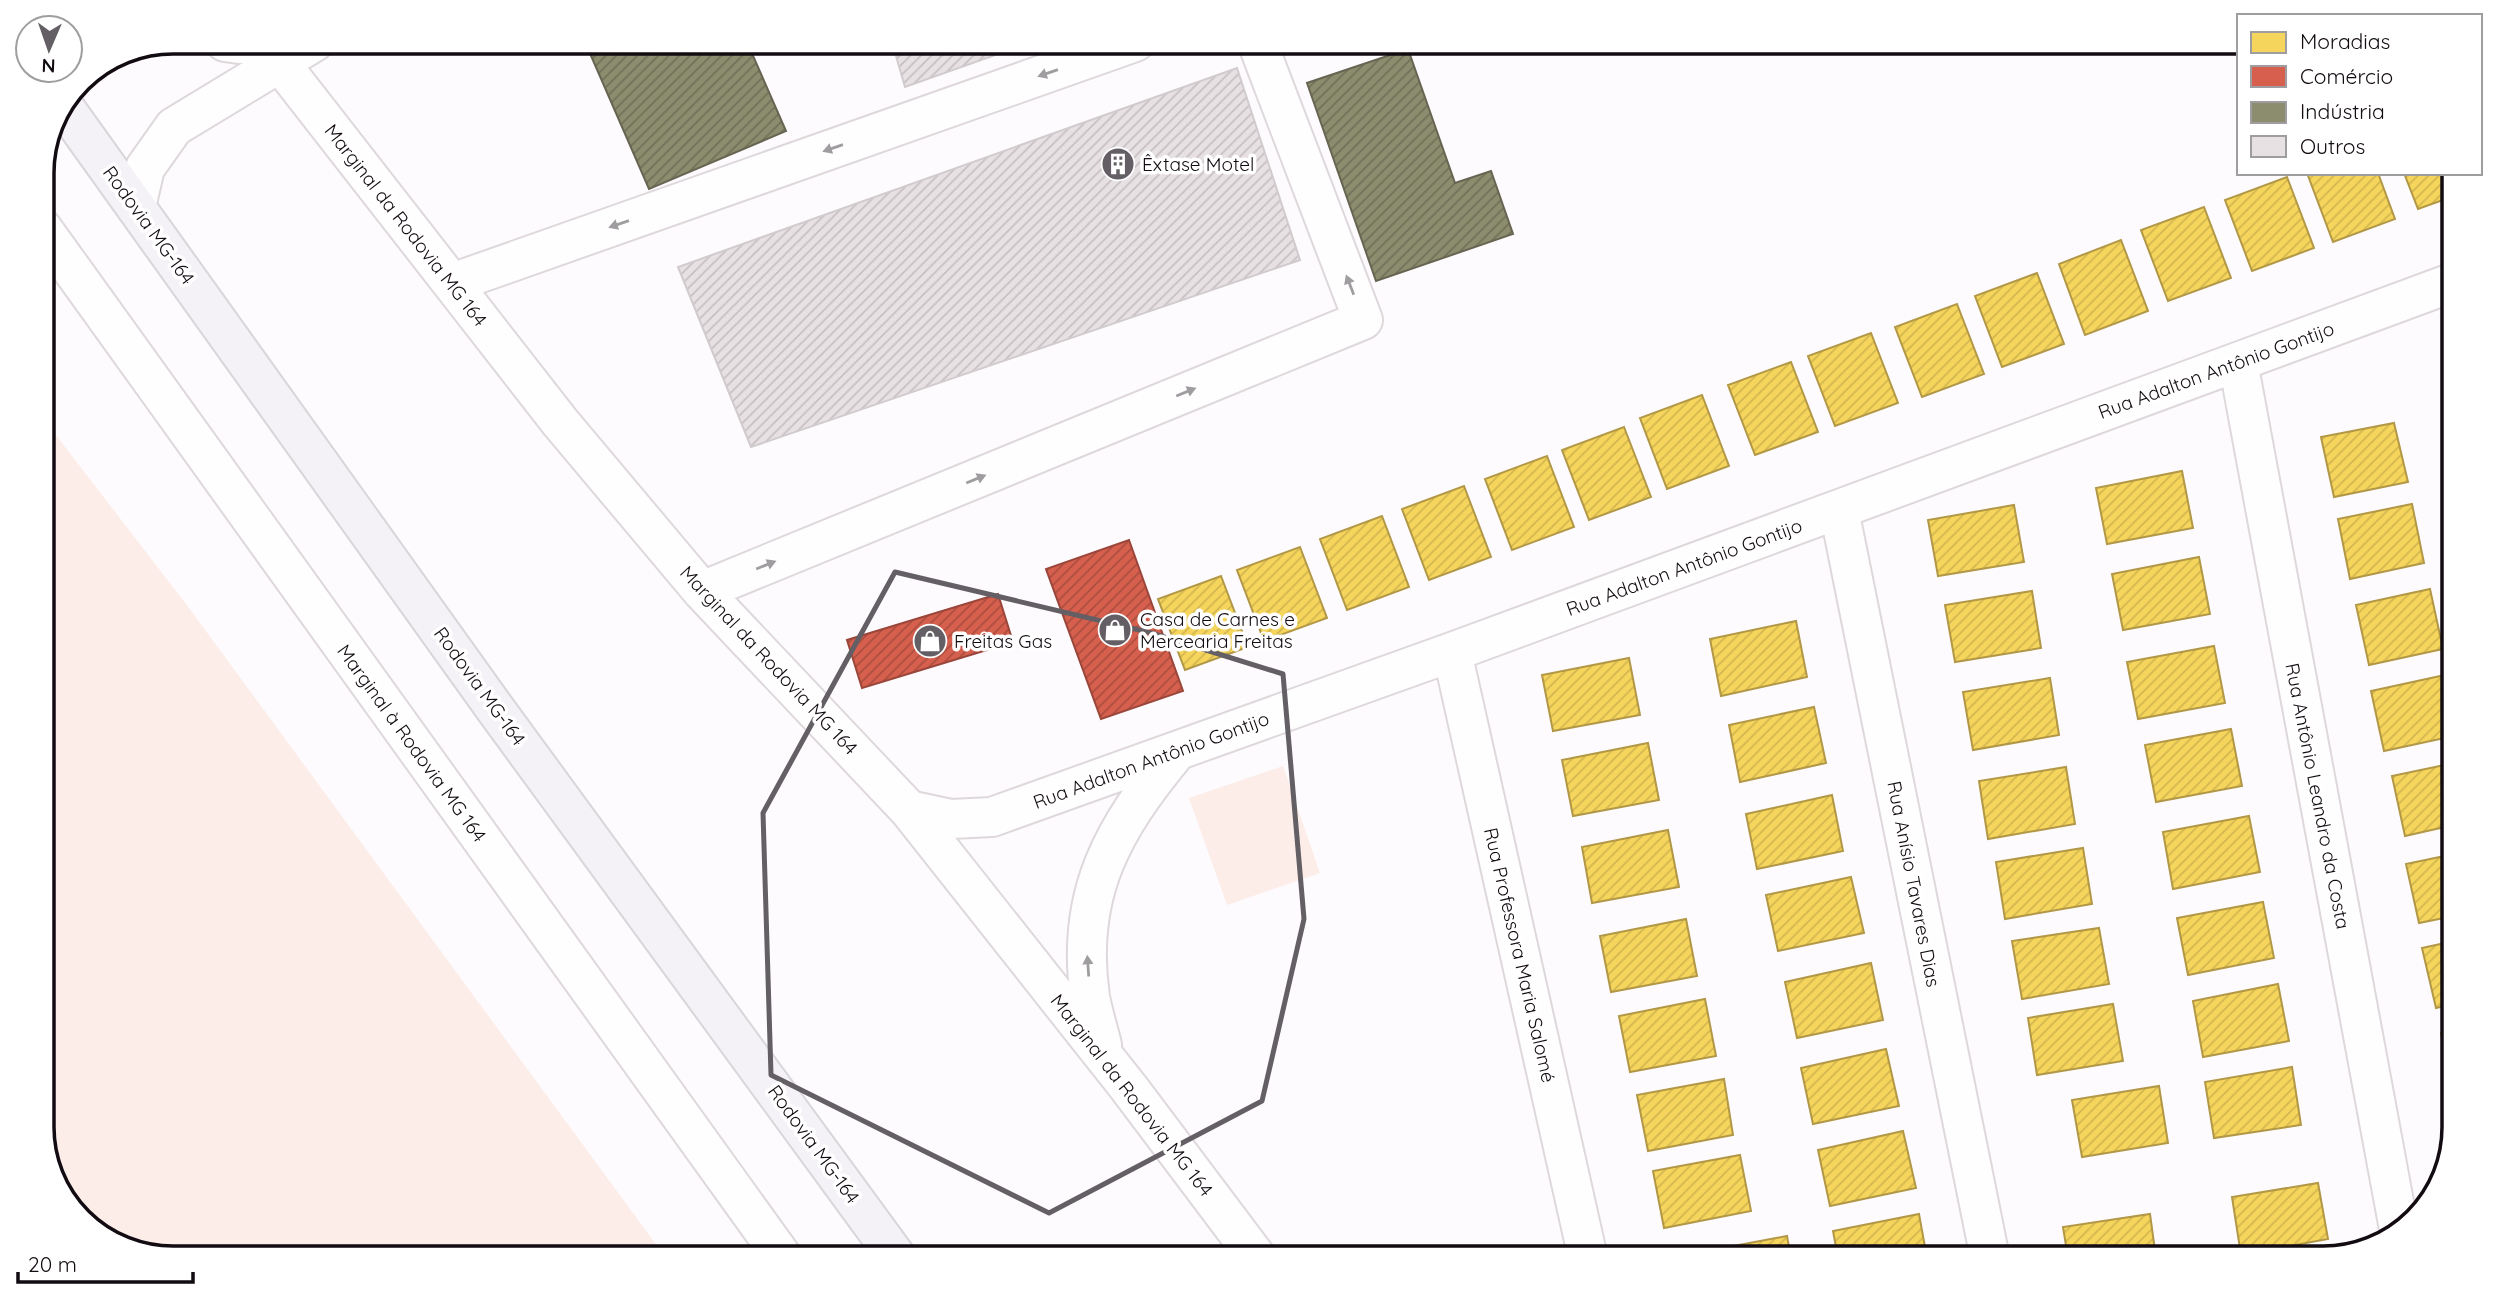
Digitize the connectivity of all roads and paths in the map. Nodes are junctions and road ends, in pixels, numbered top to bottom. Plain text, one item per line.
1 (263, 54) edge
2 (267, 54) edge
3 (1101, 54) edge
4 (1262, 54) edge
5 (70, 115) edge
6 (136, 207) junction
7 (55, 246) edge
8 (452, 283) junction
9 (2441, 287) edge
10 (2238, 362) junction
11 (1839, 510) junction
12 (702, 591) junction
13 (1452, 652) junction
14 (1177, 751) junction
15 (909, 810) junction
16 (1105, 1057) junction
17 (2397, 1219) edge
18 (774, 1246) edge
19 (888, 1246) edge
20 (1248, 1246) edge
21 (1585, 1246) edge
22 (1988, 1246) edge

1 - 6 street
2 - 8 street, Marginal da Rodovia MG 164
3 -> 8 street
12 -> 4 street
5 - 6 main road, Rodovia MG-164
6 - 19 main road, Rodovia MG-164
7 - 18 street, Marginal à Rodovia MG 164
8 - 12 street, Marginal da Rodovia MG 164
9 - 10 street, Rua Adalton Antônio Gontijo
10 - 11 street, Rua Adalton Antônio Gontijo
10 - 17 street, Rua Antônio Leandro da Costa
11 - 13 street, Rua Adalton Antônio Gontijo
11 - 22 street, Rua Anísio Tavares Dias
12 - 15 street, Marginal da Rodovia MG 164
13 - 14 street, Rua Adalton Antônio Gontijo
13 - 21 street, Rua Professora Maria Salomé
14 - 15 street, Rua Adalton Antônio Gontijo
16 -> 14 street
15 - 16 street, Marginal da Rodovia MG 164
16 - 20 street, Marginal da Rodovia MG 164

